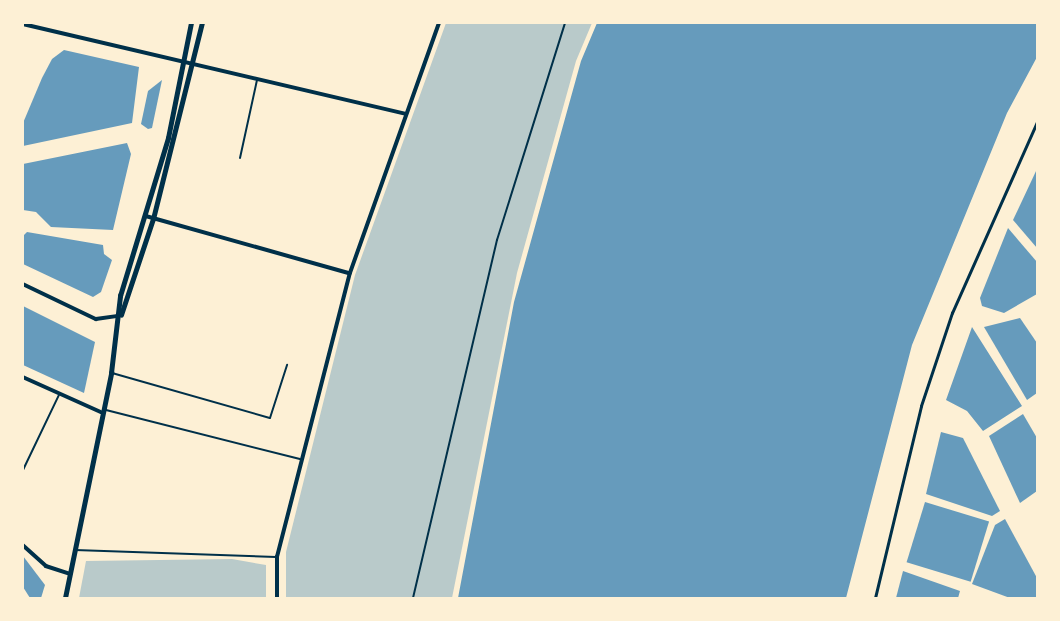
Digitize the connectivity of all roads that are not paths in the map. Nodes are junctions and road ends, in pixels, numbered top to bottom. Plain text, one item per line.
1 (191, 23) edge
2 (202, 23) edge
3 (439, 23) edge
4 (23, 24) edge
5 (181, 62) junction
6 (191, 65) junction
7 (257, 79) junction
8 (407, 114) junction
9 (1037, 122) edge
10 (240, 158) dead end
11 (146, 216) junction
12 (153, 219) junction
13 (350, 273) junction
14 (23, 284) edge
15 (121, 316) junction
16 (287, 365) dead end
17 (111, 373) junction
18 (23, 377) edge
19 (60, 394) junction
20 (102, 412) junction
21 (302, 459) junction
22 (23, 470) edge
23 (23, 545) edge
24 (74, 550) junction
25 (277, 557) junction
26 (70, 574) junction
27 (65, 598) edge
28 (277, 598) edge
29 (874, 598) edge

1 - 5 street
2 - 6 street
3 - 8 street
4 - 5 street
5 - 6 street
5 - 11 street
6 - 7 street
6 - 12 street
7 - 8 street
7 - 10 lane
8 - 13 street
9 - 29 street
11 - 12 street
11 - 15 street
12 - 13 street
12 - 15 street
13 - 21 street
14 - 15 street
15 - 17 street
16 - 17 lane
17 - 20 street
18 - 19 street
19 - 20 street
19 - 22 lane
20 - 21 lane
20 - 24 street
21 - 25 street
23 - 26 street
24 - 25 lane
24 - 26 street
25 - 28 street
26 - 27 street

